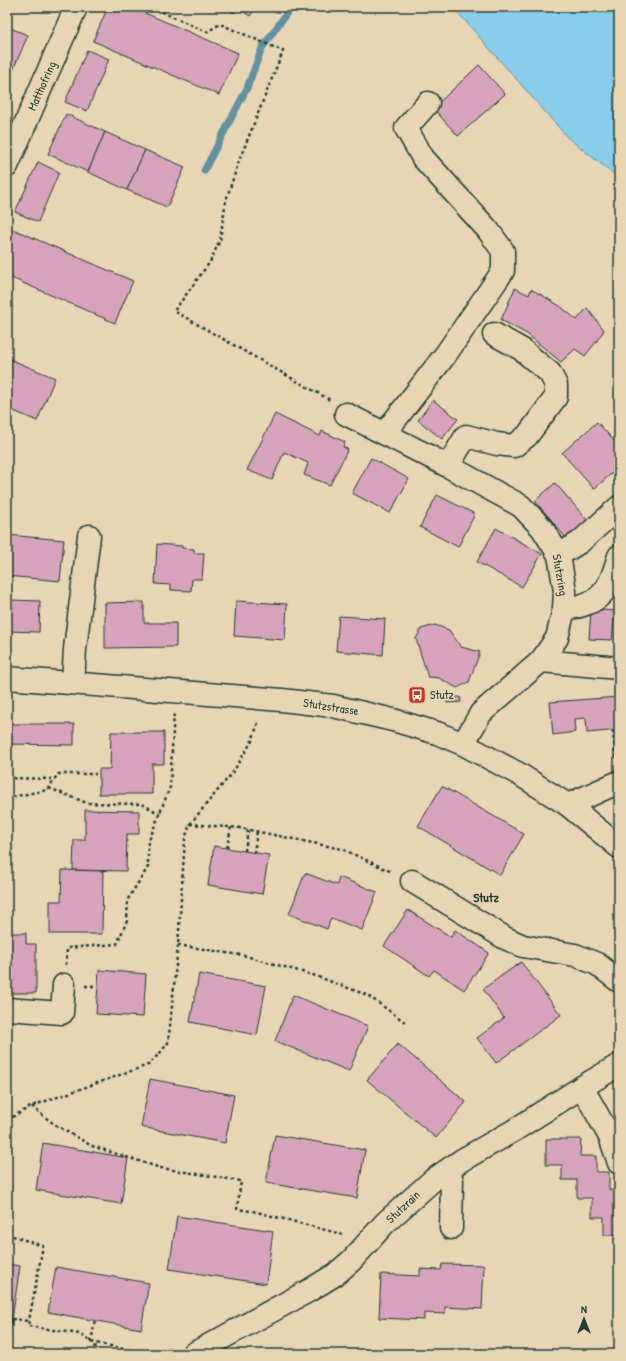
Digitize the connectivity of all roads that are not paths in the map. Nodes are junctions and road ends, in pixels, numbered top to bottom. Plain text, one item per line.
1 (76, 7) edge
2 (428, 103) dead end
3 (7, 166) edge
4 (494, 334) dead end
5 (346, 414) road end
6 (385, 433) junction
7 (448, 466) junction
8 (619, 507) edge
9 (89, 536) dead end
10 (559, 555) junction
11 (619, 556) edge
12 (564, 609) junction
13 (541, 661) junction
14 (619, 668) edge
15 (7, 678) edge
16 (73, 683) junction
17 (463, 744) junction
18 (619, 782) edge
19 (568, 805) junction
20 (619, 847) edge
21 (412, 881) road end
22 (619, 980) edge
23 (64, 985) dead end
24 (7, 1009) edge
25 (619, 1065) edge
26 (582, 1087) junction
27 (617, 1149) edge
28 (447, 1170) junction
29 (451, 1228) dead end
30 (184, 1351) edge

1 - 3 street, Matthofring
2 - 6 street
4 - 7 street
5 - 6 street, Stutzring
6 - 7 street, Stutzring
7 - 10 street, Stutzring
8 - 10 street
9 - 16 street
10 - 12 street, Stutzring
11 - 12 street
12 - 13 street, Stutzring
13 - 14 street
13 - 17 street, Stutzring
15 - 16 street, Stutzstrasse
16 - 17 street, Stutzstrasse
17 - 19 street, Stutzstrasse
18 - 19 street
19 - 20 street, Stutzstrasse
21 - 22 street
23 - 24 street
25 - 26 street, Stutzrain
26 - 27 street
26 - 28 street, Stutzrain
28 - 29 street
28 - 30 street, Stutzrain

